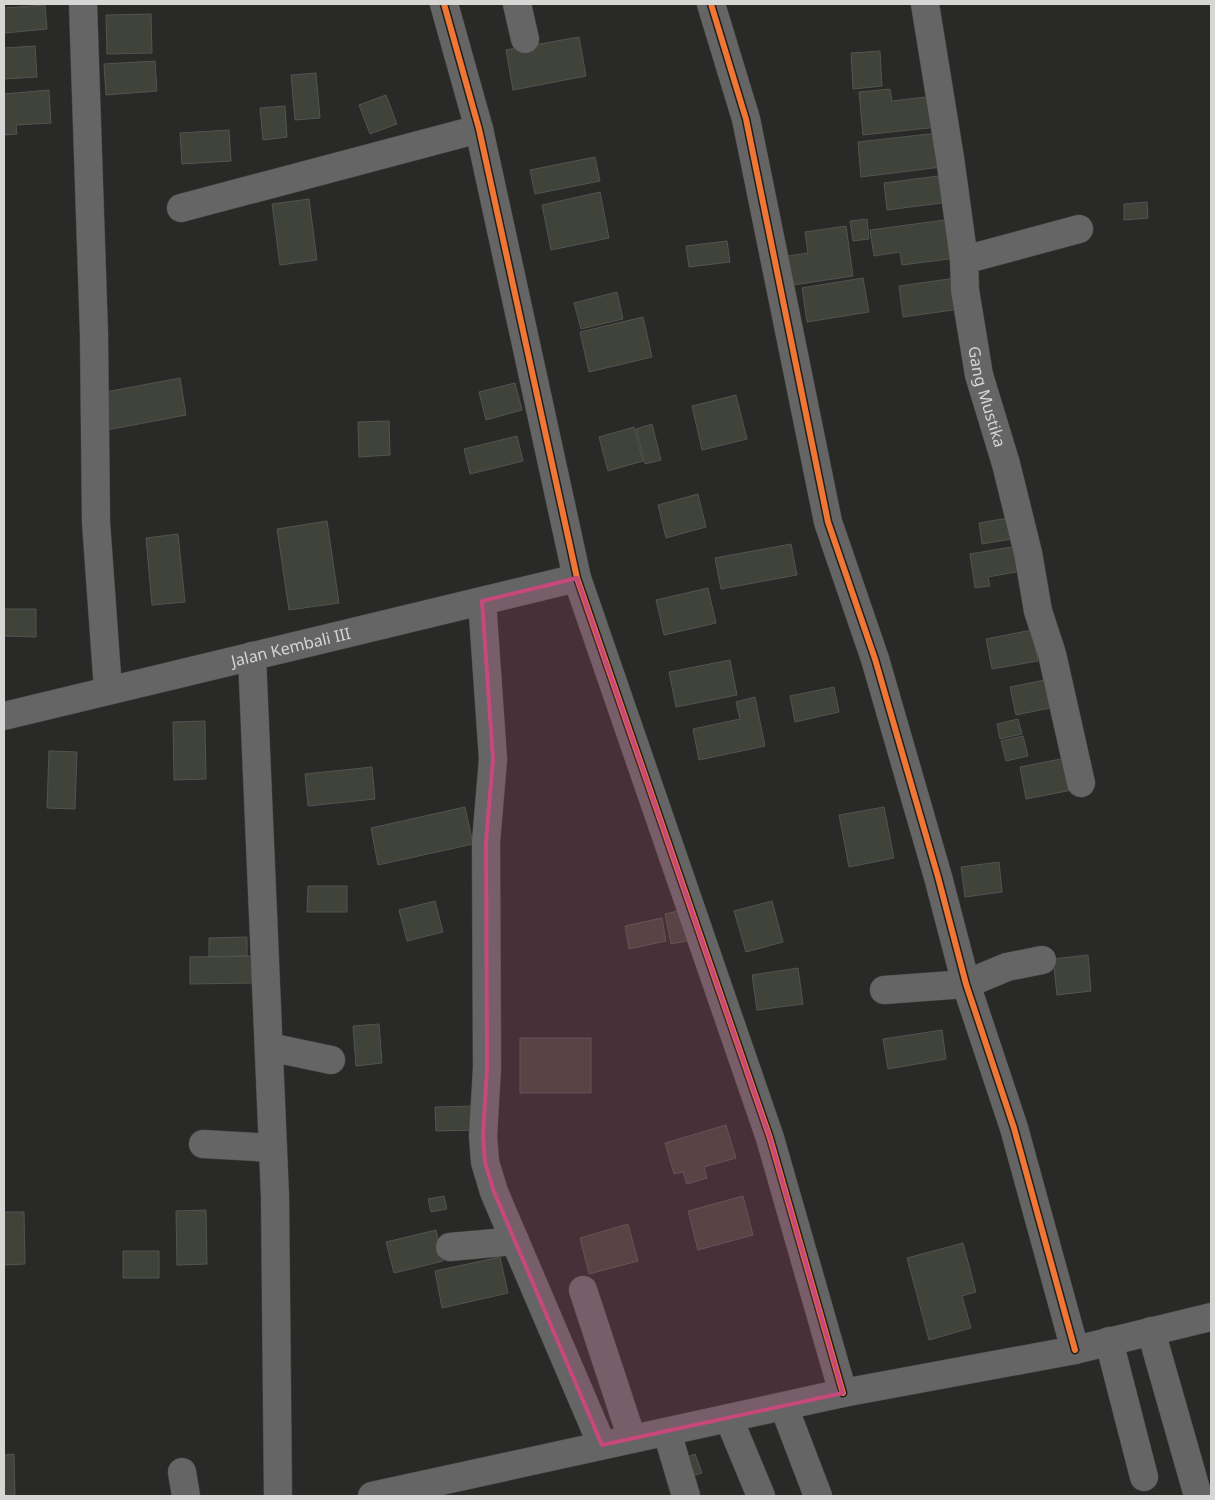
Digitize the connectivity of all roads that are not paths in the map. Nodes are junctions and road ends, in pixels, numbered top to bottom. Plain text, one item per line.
1 (83, 4) edge
2 (444, 4) edge
3 (517, 4) edge
4 (711, 4) edge
5 (925, 4) edge
6 (525, 39) dead end
7 (479, 129) junction
8 (181, 208) dead end
9 (1079, 229) dead end
10 (964, 260) junction
11 (577, 578) junction
12 (482, 601) junction
13 (252, 656) junction
14 (108, 690) junction
15 (4, 716) edge
16 (1081, 783) dead end
17 (1042, 960) dead end
18 (966, 984) junction
19 (884, 990) dead end
20 (269, 1047) junction
21 (331, 1060) dead end
22 (203, 1144) dead end
23 (273, 1148) junction
24 (515, 1241) junction
25 (450, 1247) dead end
26 (583, 1290) dead end
27 (1211, 1317) edge
28 (1151, 1331) junction
29 (1109, 1342) junction
30 (1075, 1350) junction
31 (843, 1393) junction
32 (784, 1407) junction
33 (729, 1419) junction
34 (667, 1432) junction
35 (632, 1439) junction
36 (602, 1445) junction
37 (1144, 1477) dead end
38 (278, 1496) edge
39 (372, 1496) edge
40 (686, 1496) edge
41 (761, 1496) edge
42 (818, 1496) edge
43 (1198, 1496) edge

1 - 14 street
2 - 7 street
3 - 6 street
4 - 18 street
5 - 10 street, Gang Mustika
7 - 8 street
7 - 11 street
9 - 10 street
10 - 16 street, Gang Mustika
11 - 12 street, Jalan Kembali III
11 - 31 street
12 - 13 street, Jalan Kembali III
12 - 24 street
13 - 14 street, Jalan Kembali III
13 - 20 street
14 - 15 street, Jalan Kembali III
17 - 18 street
18 - 19 street
18 - 30 street
20 - 21 street
20 - 23 street
22 - 23 street
23 - 38 street
24 - 25 street
24 - 36 street
26 - 35 street
27 - 28 street
28 - 29 street
28 - 43 street
29 - 30 street
29 - 37 street
30 - 31 street
31 - 32 street
32 - 33 street
32 - 42 street
33 - 34 street
33 - 41 street
34 - 35 street
34 - 40 street
35 - 36 street
36 - 39 street

